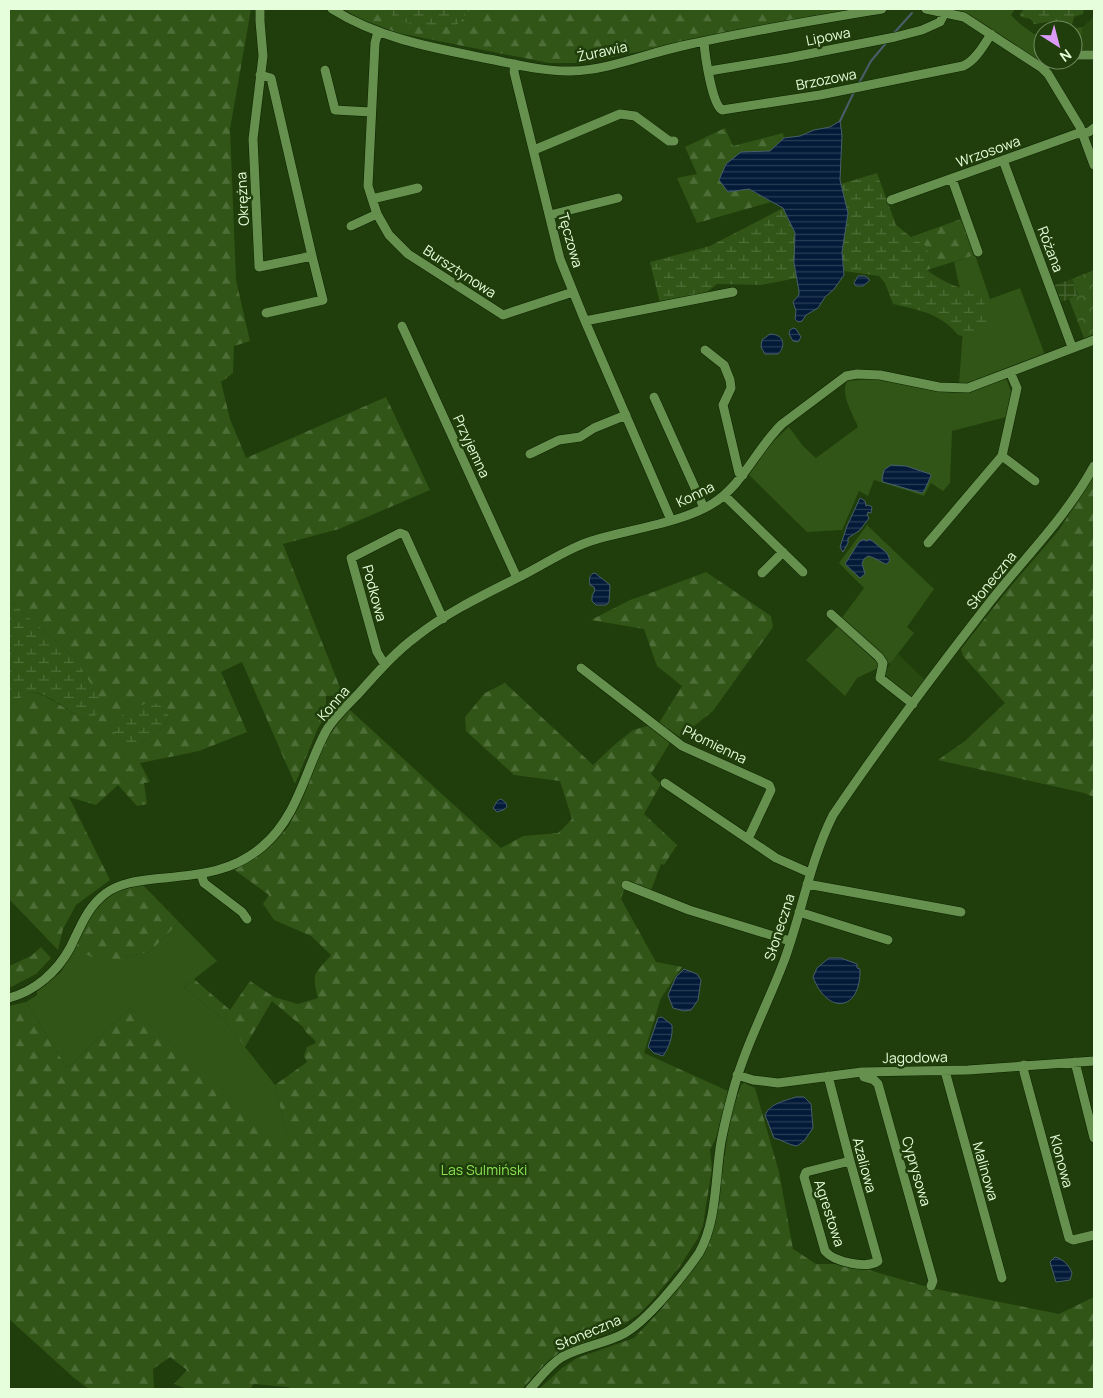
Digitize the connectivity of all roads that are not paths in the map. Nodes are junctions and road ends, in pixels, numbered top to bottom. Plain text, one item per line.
1 (260, 9) edge
2 (332, 9) edge
3 (882, 9) edge
4 (926, 9) edge
5 (945, 12) junction
6 (378, 32) junction
7 (990, 34) junction
8 (704, 42) junction
9 (1033, 62) edge
10 (515, 64) junction
11 (325, 70) dead end
12 (1044, 70) edge
13 (709, 71) junction
14 (260, 75) junction
15 (371, 112) junction
16 (1094, 128) edge
17 (1082, 133) junction
18 (674, 141) dead end
19 (534, 150) junction
20 (1002, 160) junction
21 (1094, 165) edge
22 (952, 179) junction
23 (418, 188) dead end
24 (618, 198) dead end
25 (372, 199) junction
26 (891, 200) dead end
27 (377, 214) junction
28 (550, 215) junction
29 (351, 226) dead end
30 (978, 252) dead end
31 (312, 256) junction
32 (573, 292) junction
33 (733, 292) dead end
34 (266, 313) dead end
35 (585, 321) junction
36 (402, 326) dead end
37 (1094, 340) edge
38 (1072, 347) junction
39 (705, 350) dead end
40 (1010, 372) junction
41 (654, 396) dead end
42 (626, 415) junction
43 (530, 454) dead end
44 (1002, 456) junction
45 (1094, 466) edge
46 (742, 475) junction
47 (1036, 481) dead end
48 (724, 495) junction
49 (704, 508) junction
50 (671, 520) junction
51 (928, 543) dead end
52 (783, 552) junction
53 (804, 572) dead end
54 (762, 573) dead end
55 (517, 578) junction
56 (830, 614) dead end
57 (443, 619) junction
58 (385, 665) junction
59 (581, 668) dead end
60 (913, 704) junction
61 (665, 783) dead end
62 (748, 839) junction
63 (810, 873) junction
64 (201, 874) junction
65 (807, 884) junction
66 (626, 885) dead end
67 (799, 912) junction
68 (962, 912) dead end
69 (247, 918) dead end
70 (888, 940) dead end
71 (790, 941) junction
72 (9, 998) edge
73 (1094, 1061) edge
74 (1075, 1062) junction
75 (1024, 1066) junction
76 (945, 1070) junction
77 (862, 1072) junction
78 (737, 1075) junction
79 (828, 1076) junction
80 (1094, 1138) edge
81 (850, 1161) junction
82 (1094, 1235) edge
83 (878, 1261) joint
84 (1002, 1278) dead end
85 (931, 1286) dead end
86 (530, 1389) edge

1 - 14 street, Okrężna
2 - 6 street, Żurawia
3 - 8 street, Żurawia
4 - 5 street
5 - 7 street
5 - 13 street, Lipowa
6 - 10 street, Żurawia
6 - 15 street, Bursztynowa
7 - 9 street
7 - 13 street, Brzozowa
8 - 10 street, Żurawia
8 - 13 street, Brzozowa
10 - 19 street, Tęczowa
11 - 15 street
12 - 17 street
14 - 31 street
14 - 31 street, Okrężna
15 - 25 street, Bursztynowa
16 - 17 street, Wrzosowa
17 - 20 street, Wrzosowa
17 - 21 street
18 - 19 street
19 - 28 street, Tęczowa
20 - 22 street, Wrzosowa
20 - 38 street, Różana
22 - 26 street, Wrzosowa
22 - 30 street
23 - 25 street
24 - 28 street
25 - 27 street, Bursztynowa
27 - 29 street
27 - 32 street, Bursztynowa
28 - 32 street, Tęczowa
31 - 34 street
32 - 35 street, Tęczowa
33 - 35 street
35 - 42 street, Tęczowa
36 - 55 street, Przyjemna
37 - 38 street, Konna
38 - 40 street, Konna
39 - 46 street
40 - 44 street
40 - 46 street, Konna
41 - 49 street
42 - 43 street
42 - 50 street, Tęczowa
44 - 47 street
44 - 51 street
45 - 60 street, Słoneczna
46 - 48 street, Konna
48 - 49 street, Konna
48 - 52 street
49 - 50 street, Konna
50 - 55 street, Konna
52 - 53 street
52 - 54 street
55 - 57 street, Konna
56 - 60 street
57 - 58 street, Konna
57 - 58 street, Podkowa
58 - 64 street, Konna
59 - 62 street, Płomienna
60 - 63 street, Słoneczna
61 - 62 street
62 - 63 street
63 - 65 street, Słoneczna
64 - 69 street
64 - 72 street, Konna
65 - 67 street, Słoneczna
65 - 68 street
66 - 71 street
67 - 70 street
67 - 71 street, Słoneczna
71 - 78 street, Słoneczna
73 - 74 street, Jagodowa
74 - 75 street, Jagodowa
74 - 80 street
75 - 76 street, Jagodowa
75 - 82 street, Klonowa
76 - 77 street, Jagodowa
76 - 84 street, Malinowa
77 - 79 street, Jagodowa
77 - 85 street, Cyprysowa
78 - 79 street, Jagodowa
78 - 86 street, Słoneczna
79 - 81 street, Azaliowa
81 - 83 street, Azaliowa
81 - 83 street, Agrestowa

